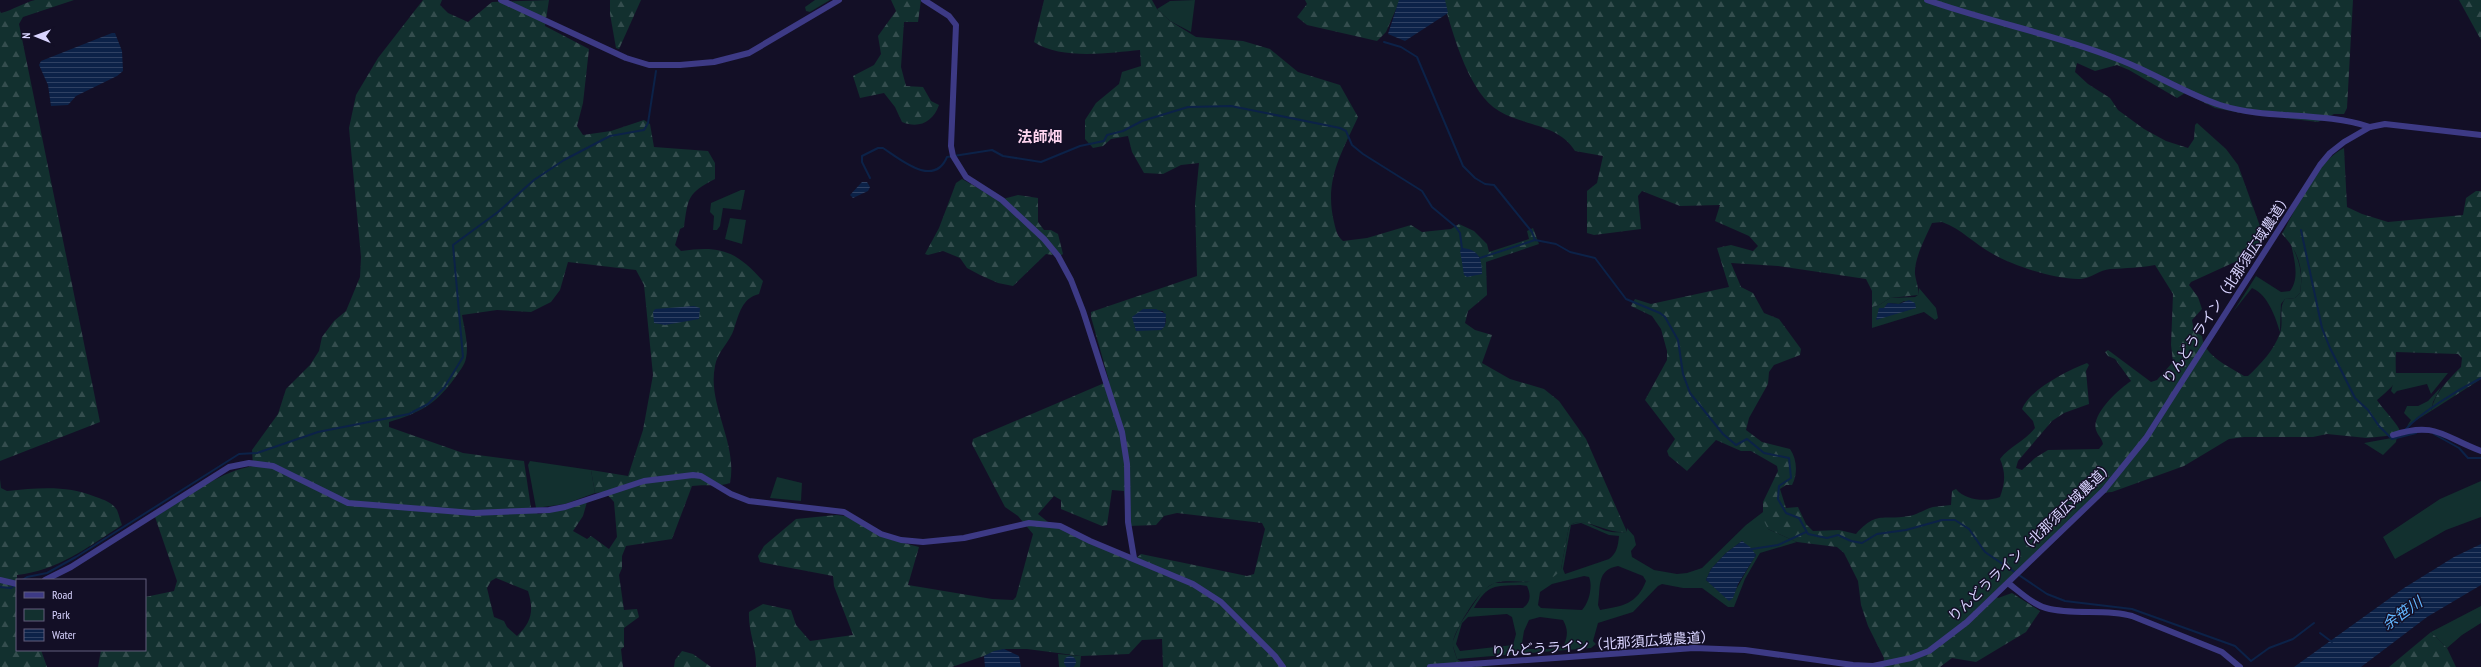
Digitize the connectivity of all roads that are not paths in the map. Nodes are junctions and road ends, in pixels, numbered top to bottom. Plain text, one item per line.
1 (501, 0) edge
2 (839, 0) edge
3 (924, 0) edge
4 (1927, 0) edge
5 (2370, 127) junction
6 (2481, 135) edge
7 (2393, 435) dead end
8 (2481, 452) edge
9 (1134, 558) junction
10 (47, 579) edge
11 (0, 580) edge
12 (2008, 583) junction
13 (16, 584) edge
14 (1283, 667) edge
15 (1430, 667) edge
16 (2240, 667) edge

1 - 2 street
3 - 9 street
4 - 5 street
5 - 6 street, りんどうライン（北那須広域農道）
5 - 12 street, りんどうライン（北那須広域農道）
7 - 8 street
9 - 10 street
9 - 14 street
11 - 13 street
12 - 15 street, りんどうライン（北那須広域農道）
12 - 16 street

